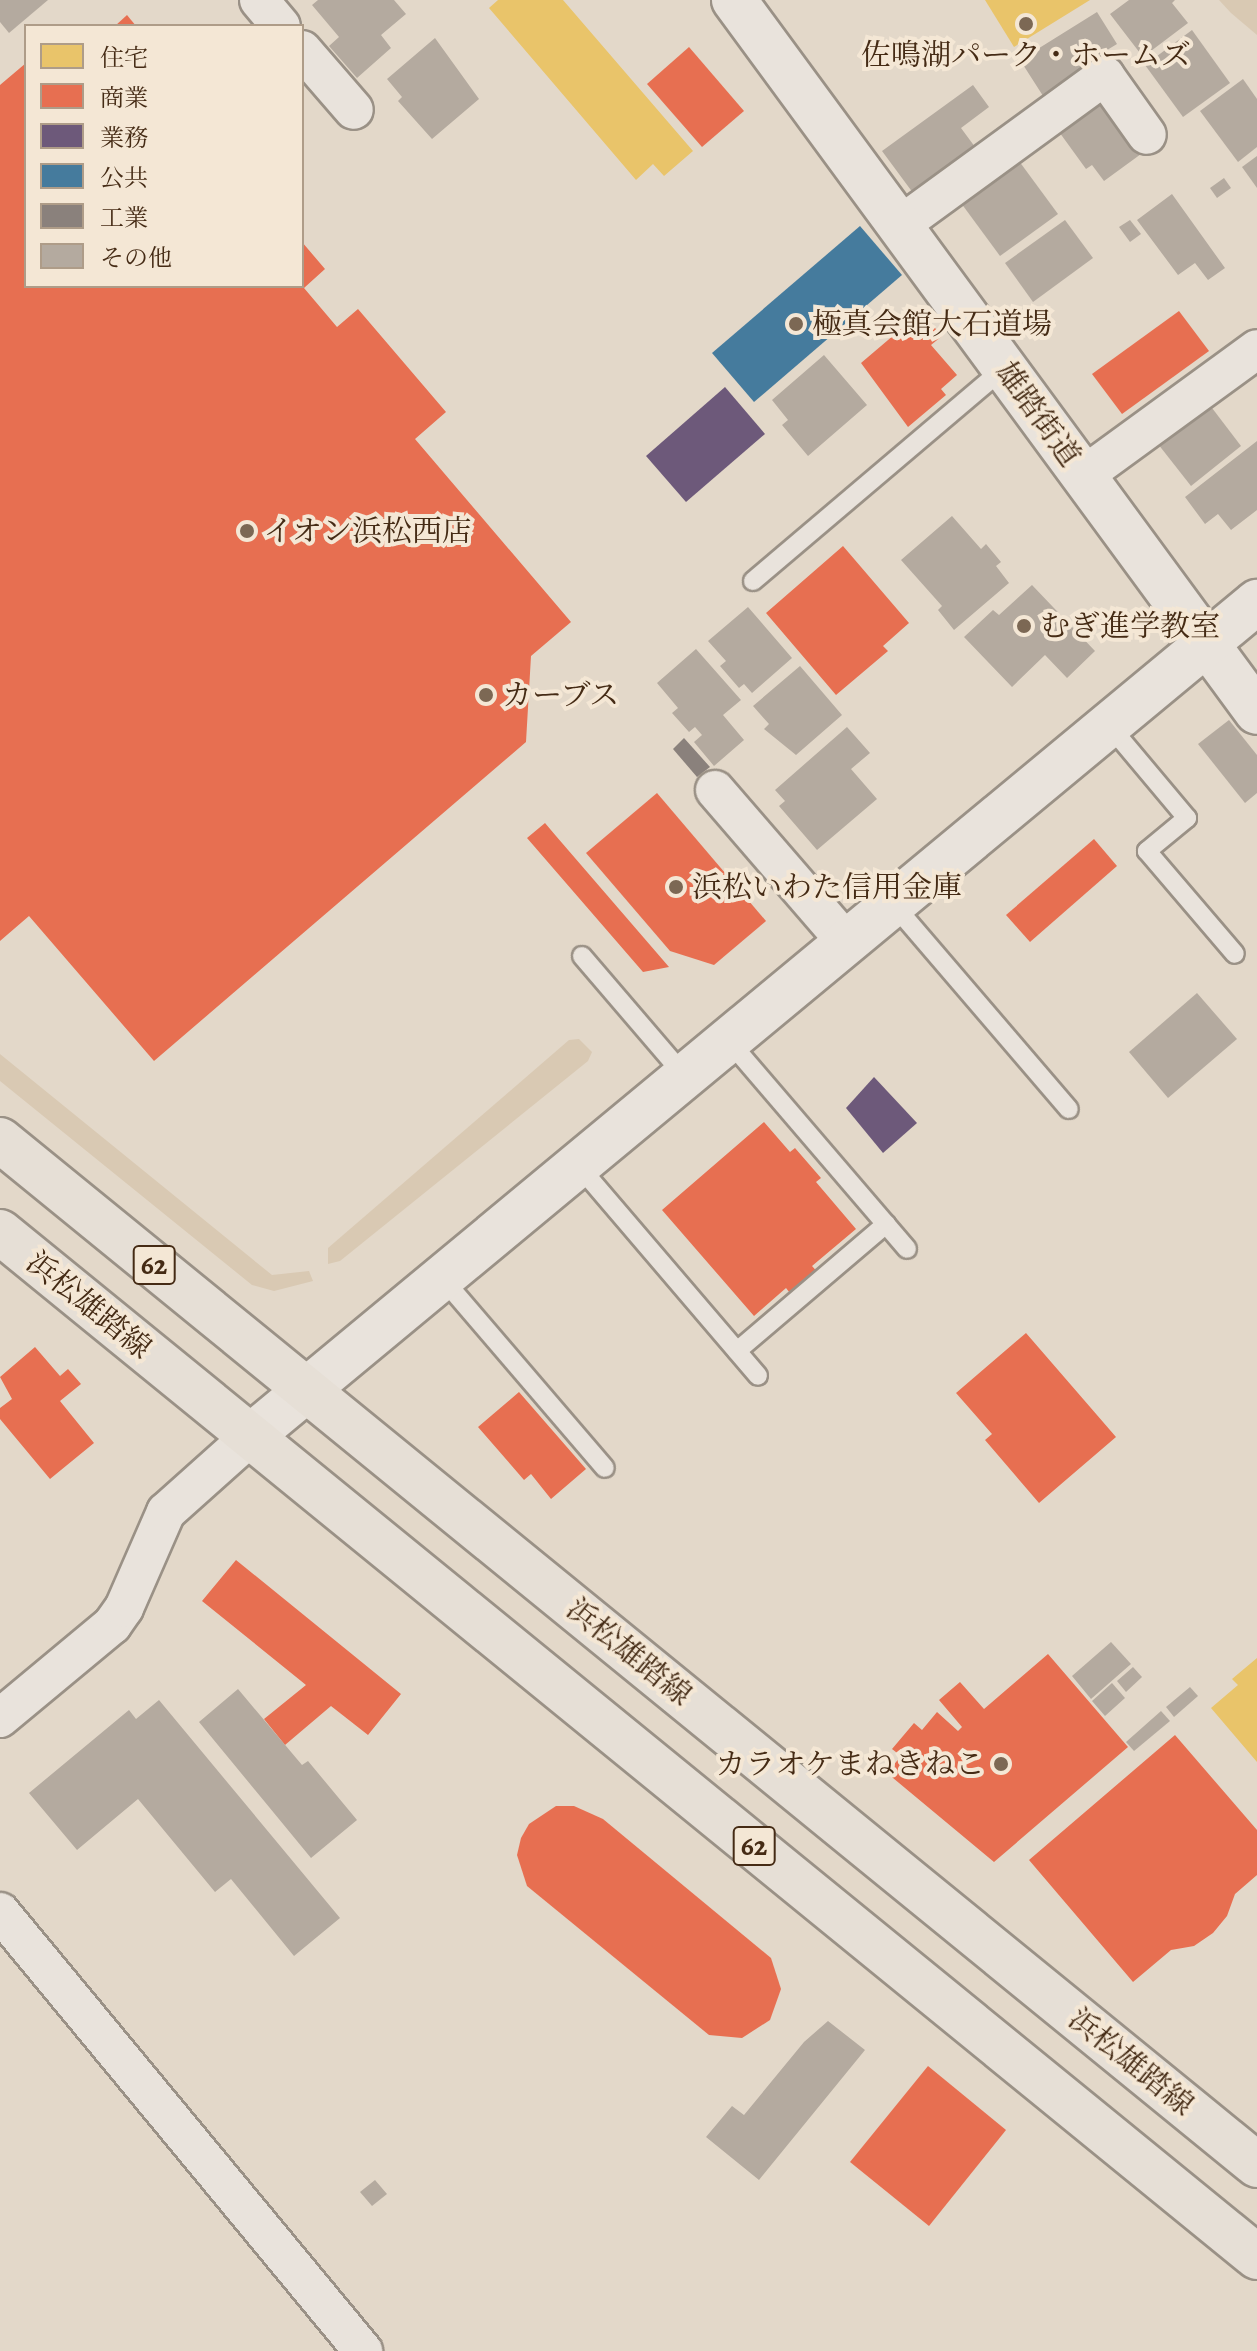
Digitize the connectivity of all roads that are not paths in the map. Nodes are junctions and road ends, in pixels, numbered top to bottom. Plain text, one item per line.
1 (259, 0) edge
2 (734, 0) edge
3 (279, 24) edge
4 (304, 52) edge
5 (354, 110) dead end
6 (1147, 135) dead end
7 (899, 226) junction
8 (1257, 349) edge
9 (1004, 368) junction
10 (1083, 476) junction
11 (753, 581) dead end
12 (1257, 602) edge
13 (1206, 643) junction
14 (1257, 712) edge
15 (1108, 724) junction
16 (715, 790) dead end
17 (893, 904) junction
18 (846, 942) junction
19 (1235, 954) dead end
20 (582, 956) dead end
21 (728, 1040) junction
22 (685, 1076) junction
23 (1069, 1109) dead end
24 (0, 1140) edge
25 (578, 1165) junction
26 (886, 1224) junction
27 (0, 1232) edge
28 (907, 1249) dead end
29 (442, 1278) junction
30 (737, 1351) junction
31 (758, 1376) dead end
32 (307, 1390) junction
33 (251, 1436) junction
34 (605, 1468) dead end
35 (0, 1718) edge
36 (0, 1912) edge
37 (1257, 2165) edge
38 (1257, 2257) edge
39 (363, 2351) edge

1 - 3 street
2 - 7 street, 雄踏街道
4 - 5 street
6 - 7 street
7 - 9 street, 雄踏街道
8 - 10 street
9 - 10 street, 雄踏街道
9 - 11 lane
10 - 13 street, 雄踏街道
12 - 13 street
13 - 14 street, 雄踏街道
13 - 15 street
15 - 17 street
15 - 19 lane
16 - 18 street
17 - 18 street
17 - 23 lane
18 - 21 street
20 - 22 lane
21 - 22 street
21 - 26 lane
22 - 25 street
24 - 32 main road, 浜松雄踏線 / 62
25 - 29 street
25 - 30 lane
26 - 28 lane
26 - 30 lane
27 - 33 main road, 浜松雄踏線 / 62
29 - 32 street
29 - 34 lane
30 - 31 lane
32 - 33 street
32 - 37 main road, 浜松雄踏線 / 62
33 - 35 street
33 - 38 main road, 浜松雄踏線 / 62
36 - 39 street

